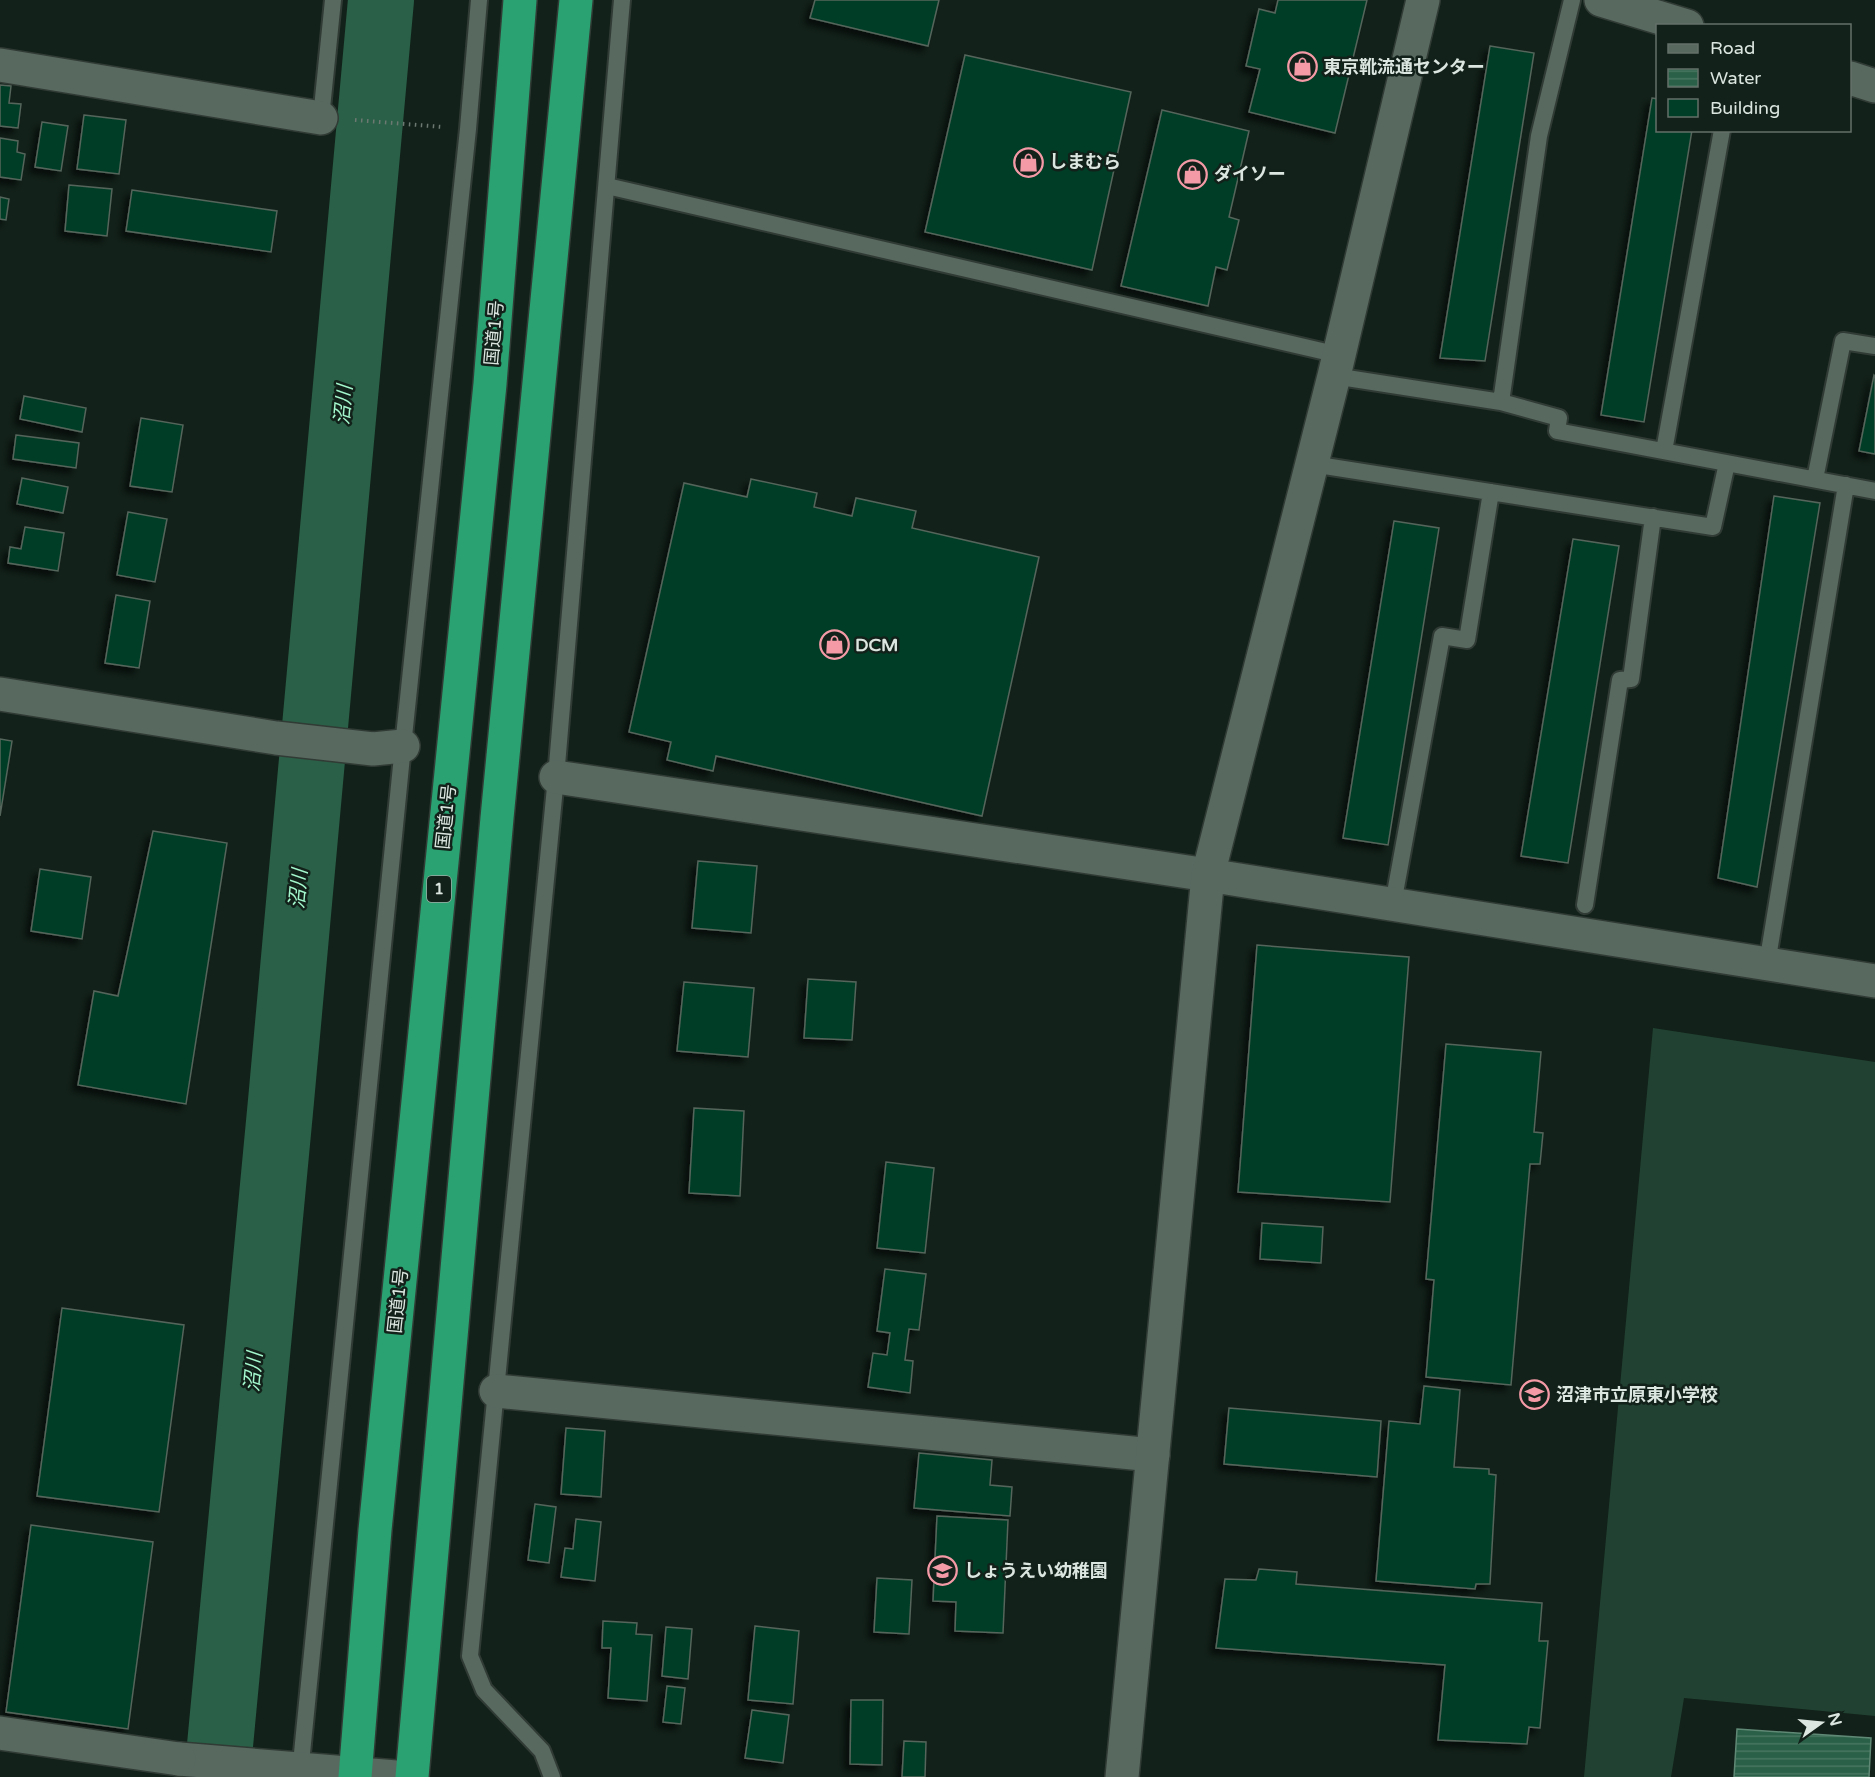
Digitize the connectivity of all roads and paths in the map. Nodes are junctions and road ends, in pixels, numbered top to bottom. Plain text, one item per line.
1 (333, 0) edge
2 (479, 0) edge
3 (520, 0) edge
4 (576, 0) edge
5 (622, 0) edge
6 (1423, 0) edge
7 (1572, 0) edge
8 (1601, 0) edge
9 (1680, 24) edge
10 (0, 65) edge
11 (1851, 78) edge
12 (1875, 86) edge
13 (321, 118) junction
14 (427, 126) dead end
15 (1722, 132) edge
16 (607, 186) junction
17 (1875, 346) edge
18 (1336, 366) junction
19 (1501, 402) junction
20 (1664, 451) junction
21 (1727, 463) junction
22 (1312, 464) junction
23 (1815, 479) junction
24 (1846, 485) junction
25 (1875, 491) edge
26 (1491, 492) junction
27 (1653, 517) junction
28 (0, 694) edge
29 (388, 748) junction
30 (556, 777) junction
31 (1208, 875) junction
32 (1393, 904) junction
33 (1585, 905) dead end
34 (1767, 964) junction
35 (1875, 981) edge
36 (496, 1391) junction
37 (1153, 1455) junction
38 (0, 1733) edge
39 (170, 1765) edge
40 (290, 1771) edge
41 (356, 1775) edge
42 (396, 1777) edge
43 (412, 1777) edge
44 (552, 1777) edge
45 (1122, 1777) edge

1 - 13 lane
2 - 29 lane
3 - 41 highway, 国道1号 / 1
4 - 43 highway
5 - 16 lane
6 - 18 street
7 - 19 lane
8 - 9 street
10 - 13 street
11 - 12 street
13 - 14 path
15 - 20 lane
16 - 18 lane
16 - 30 lane
17 - 23 lane
18 - 19 lane
18 - 22 street
19 - 20 lane
20 - 21 lane
21 - 23 lane
21 - 27 lane
22 - 26 lane
22 - 31 street
23 - 24 lane
24 - 25 lane
24 - 34 lane
26 - 27 lane
26 - 32 lane
27 - 33 lane
28 - 29 street
29 - 40 lane
30 - 31 street
30 - 36 lane
31 - 32 street
31 - 37 street
32 - 34 street
34 - 35 street
36 - 37 street
36 - 44 lane
37 - 45 street
38 - 39 street
39 - 40 street
40 - 41 street
41 - 42 street

